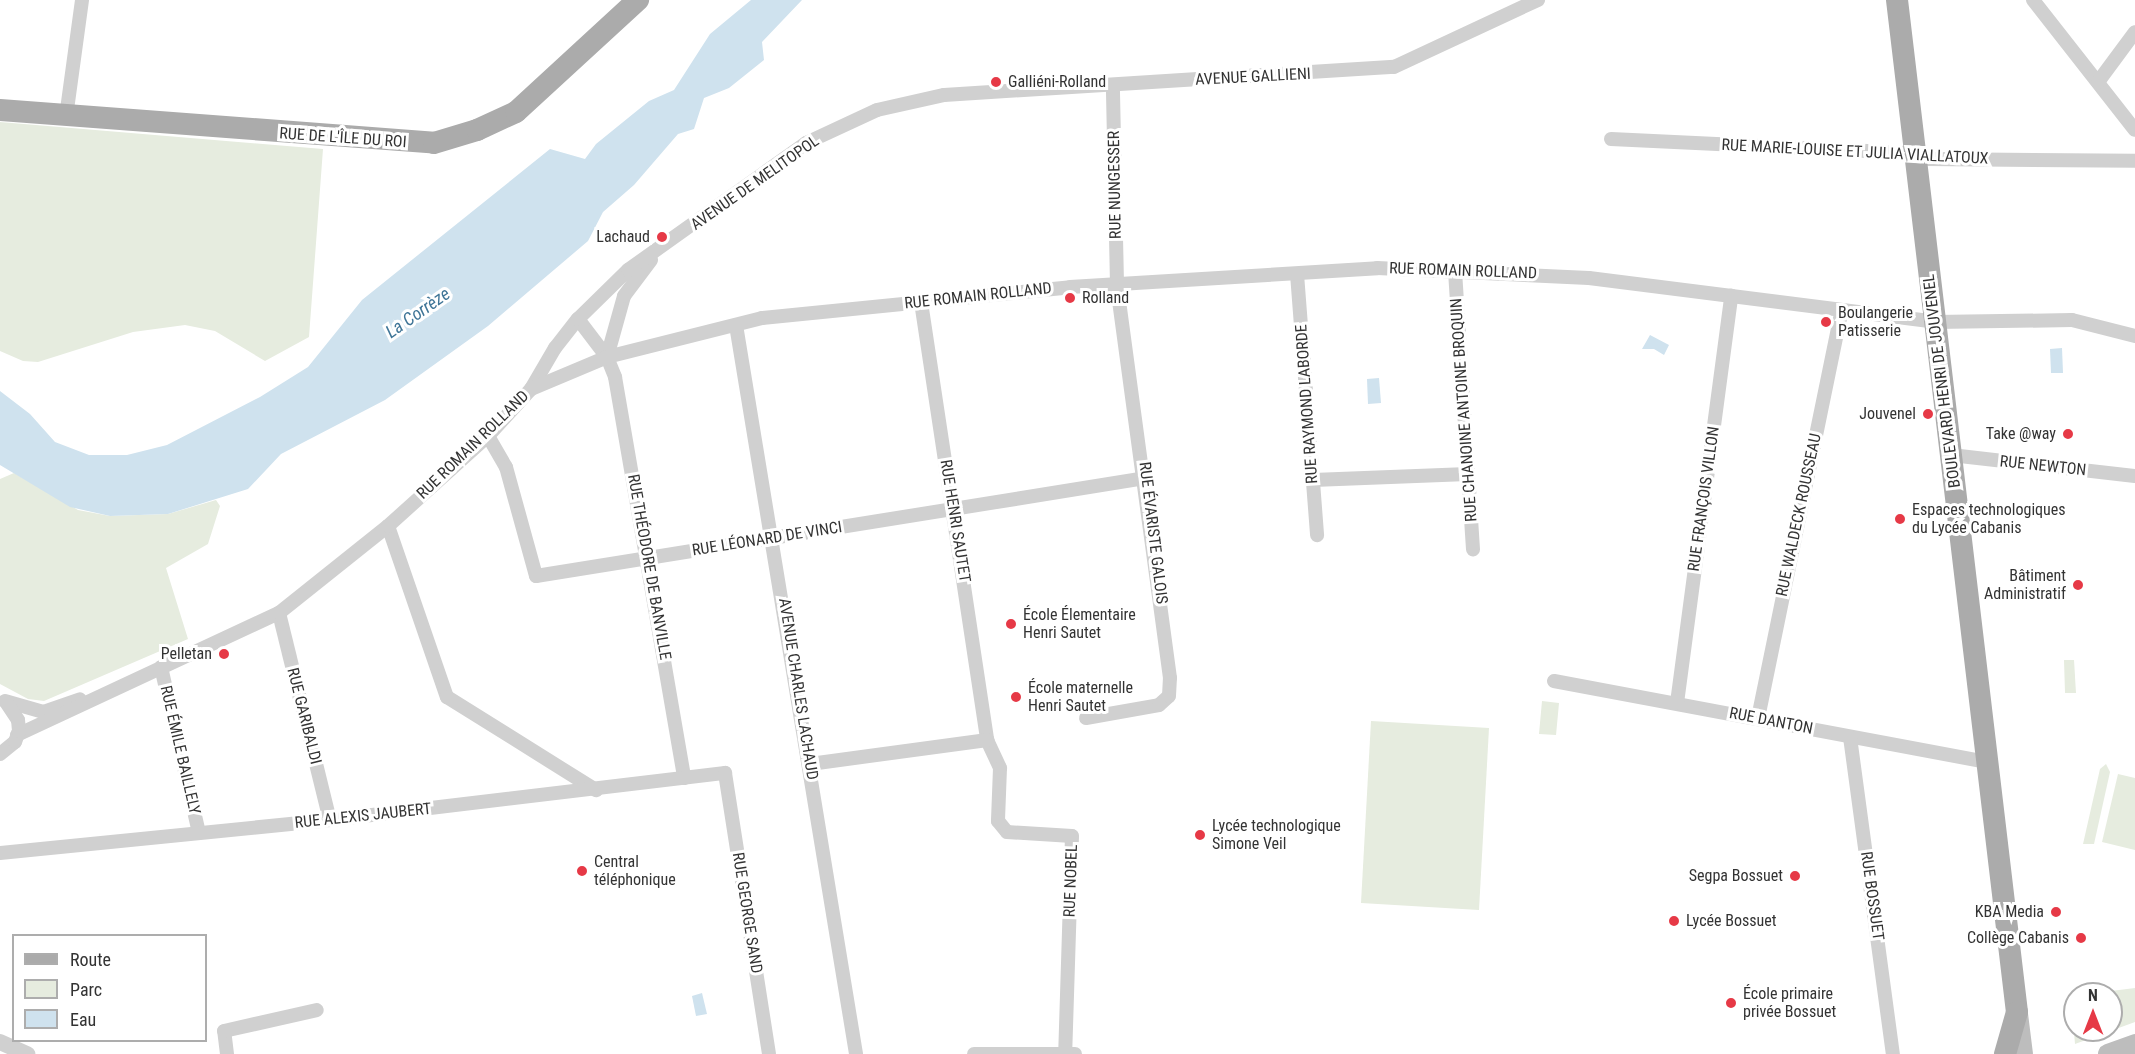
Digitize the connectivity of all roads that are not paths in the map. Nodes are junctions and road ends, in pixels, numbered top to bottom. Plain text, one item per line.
1 (82, 0) edge
2 (638, 0) edge
3 (1538, 0) edge
4 (1897, 0) edge
5 (2033, 0) edge
6 (2135, 32) edge
7 (2098, 82) junction
8 (1113, 87) junction
9 (0, 110) edge
10 (66, 117) junction
11 (2135, 130) edge
12 (1611, 139) dead end
13 (1916, 156) junction
14 (2135, 161) edge
15 (656, 254) junction
16 (1455, 271) junction
17 (1298, 274) junction
18 (1117, 284) junction
19 (1731, 296) junction
20 (921, 302) junction
21 (1841, 312) junction
22 (578, 319) junction
23 (1935, 322) junction
24 (736, 324) junction
25 (2135, 336) edge
26 (608, 357) junction
27 (531, 389) junction
28 (488, 436) junction
29 (1951, 455) junction
30 (1468, 474) junction
31 (2135, 476) edge
32 (1146, 478) junction
33 (1313, 480) junction
34 (953, 510) junction
35 (388, 526) junction
36 (1317, 535) dead end
37 (774, 538) junction
38 (1473, 549) dead end
39 (648, 558) junction
40 (279, 613) junction
41 (161, 667) junction
42 (1554, 681) dead end
43 (130, 682) junction
44 (3, 700) edge
45 (1677, 703) junction
46 (1086, 718) dead end
47 (1758, 718) junction
48 (18, 735) junction
49 (1850, 737) junction
50 (987, 740) junction
51 (0, 754) edge
52 (1988, 762) junction
53 (810, 764) junction
54 (725, 773) joint
55 (684, 778) junction
56 (596, 790) junction
57 (330, 820) junction
58 (199, 833) junction
59 (0, 853) edge
60 (317, 1010) dead end
61 (2017, 1011) junction
62 (0, 1042) edge
63 (2135, 1044) edge
64 (1068, 1053) edge
65 (27, 1054) edge
66 (227, 1054) edge
67 (769, 1054) edge
68 (856, 1054) edge
69 (974, 1054) edge
70 (1893, 1054) edge
71 (2005, 1054) edge
72 (2023, 1054) edge
73 (2108, 1054) edge

1 - 10 street
2 - 10 main road, RUE DE L'ÎLE DU ROI
3 - 8 street, AVENUE GALLIENI
4 - 13 main road, BOULEVARD HENRI DE JOUVENEL
5 - 7 street
6 - 7 street
7 - 11 street
8 - 15 street, AVENUE DE MELITOPOL
8 - 18 street, RUE NUNGESSER
9 - 10 main road, RUE DE L'ÎLE DU ROI
12 - 13 street, RUE MARIE-LOUISE ET JULIA VIALLATOUX
13 - 14 street, RUE MARIE-LOUISE ET JULIA VIALLATOUX
13 - 23 main road, BOULEVARD HENRI DE JOUVENEL
15 - 22 street, AVENUE DE MELITOPOL
15 - 26 street
16 - 17 street, RUE ROMAIN ROLLAND
16 - 19 street, RUE ROMAIN ROLLAND
16 - 30 street, RUE CHANOINE ANTOINE BROQUIN
17 - 18 street, RUE ROMAIN ROLLAND
17 - 33 street, RUE RAYMOND LABORDE
18 - 20 street, RUE ROMAIN ROLLAND
18 - 32 street, RUE ÉVARISTE GALOIS
19 - 21 street, RUE ROMAIN ROLLAND
19 - 45 street, RUE FRANÇOIS VILLON
20 - 24 street, RUE ROMAIN ROLLAND
20 - 34 street, RUE HENRI SAUTET
21 - 23 street, RUE ROMAIN ROLLAND
21 - 47 street, RUE WALDECK ROUSSEAU
22 - 26 street
22 - 27 street, AVENUE DE MELITOPOL
23 - 25 street, RUE ROMAIN ROLLAND
23 - 29 main road, BOULEVARD HENRI DE JOUVENEL
24 - 26 street, RUE ROMAIN ROLLAND
24 - 37 street, AVENUE CHARLES LACHAUD
26 - 27 street, RUE ROMAIN ROLLAND
26 - 39 street, RUE THÉODORE DE BANVILLE
27 - 28 street, RUE ROMAIN ROLLAND
28 - 35 street, RUE ROMAIN ROLLAND
28 - 39 street, RUE LÉONARD DE VINCI
29 - 31 street, RUE NEWTON
29 - 52 main road, BOULEVARD HENRI DE JOUVENEL
30 - 33 street
30 - 38 street, RUE CHANOINE ANTOINE BROQUIN
32 - 34 street, RUE LÉONARD DE VINCI
32 - 46 street, RUE ÉVARISTE GALOIS
33 - 36 street, RUE RAYMOND LABORDE
34 - 37 street, RUE LÉONARD DE VINCI
34 - 50 street, RUE HENRI SAUTET
35 - 40 street, RUE ROMAIN ROLLAND
35 - 56 street
37 - 39 street, RUE LÉONARD DE VINCI
37 - 53 street, AVENUE CHARLES LACHAUD
39 - 55 street, RUE THÉODORE DE BANVILLE
40 - 41 street, RUE ROMAIN ROLLAND
40 - 57 street, RUE GARIBALDI
41 - 43 street, RUE ROMAIN ROLLAND
41 - 58 street, RUE ÉMILE BAILLELY
42 - 45 street, RUE DANTON
43 - 44 street, RUE ROMAIN ROLLAND
43 - 48 street, RUE ROMAIN ROLLAND
44 - 48 street
45 - 47 street, RUE DANTON
47 - 49 street, RUE DANTON
48 - 51 street
49 - 52 street, RUE DANTON
49 - 70 street, RUE BOSSUET
50 - 53 street
50 - 64 street, RUE NOBEL
52 - 61 main road, BOULEVARD HENRI DE JOUVENEL
53 - 68 street, AVENUE CHARLES LACHAUD
54 - 55 street, RUE ALEXIS JAUBERT
54 - 67 street, RUE GEORGE SAND
55 - 56 street, RUE ALEXIS JAUBERT
56 - 57 street, RUE ALEXIS JAUBERT
57 - 58 street, RUE ALEXIS JAUBERT
58 - 59 street, RUE ALEXIS JAUBERT
60 - 66 street
61 - 71 main road, BOULEVARD HENRI DE JOUVENEL
61 - 72 main road, BOULEVARD HENRI DE JOUVENEL
62 - 65 street
63 - 73 main road
64 - 69 street

